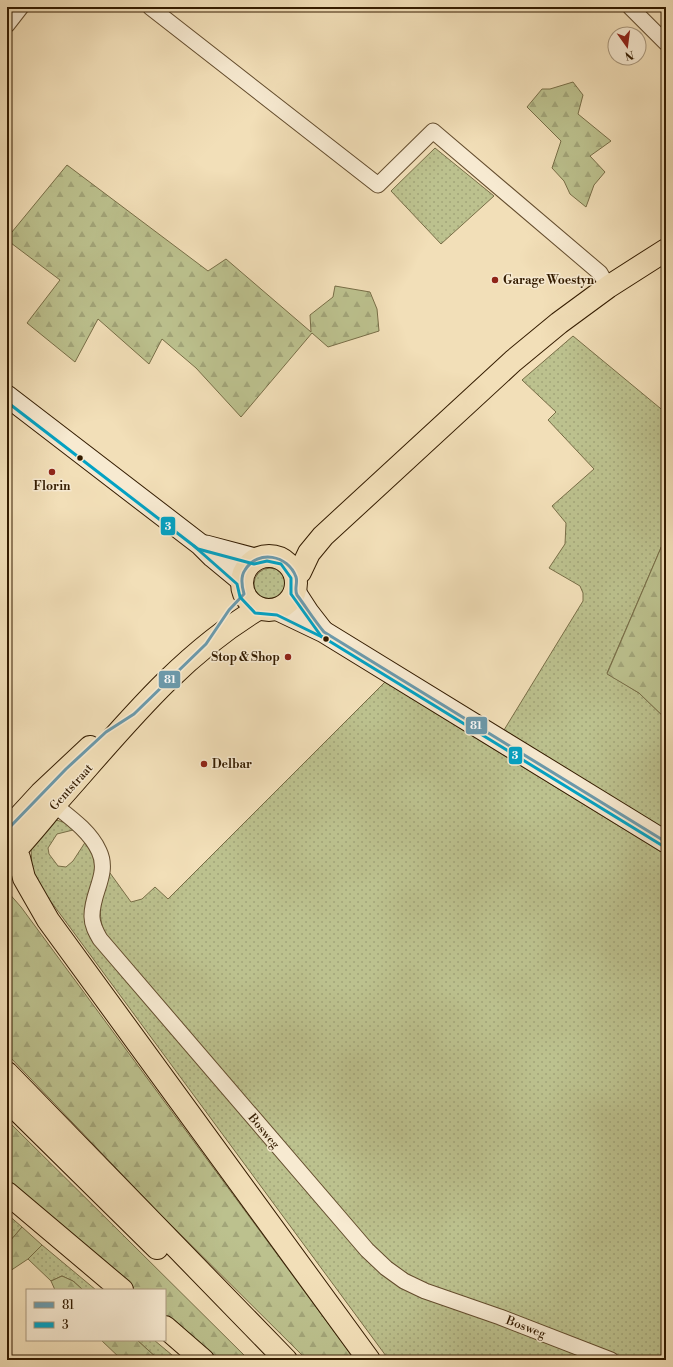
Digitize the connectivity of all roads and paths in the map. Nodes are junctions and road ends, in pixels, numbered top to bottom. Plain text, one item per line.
1 (21, 7) edge
2 (150, 7) edge
3 (630, 7) edge
4 (7, 25) edge
5 (666, 43) edge
6 (666, 250) edge
7 (608, 287) junction
8 (7, 396) edge
9 (323, 536) junction
10 (201, 545) junction
11 (265, 558) junction
12 (296, 584) junction
13 (255, 598) junction
14 (324, 632) junction
15 (48, 799) junction
16 (7, 830) edge
17 (666, 842) edge
18 (10, 856) edge
19 (7, 881) edge
20 (48, 920) junction
21 (7, 1073) edge
22 (7, 1100) edge
23 (7, 1193) edge
24 (121, 1289) edge
25 (166, 1328) edge
26 (203, 1360) edge
27 (265, 1360) edge
28 (286, 1360) edge
29 (369, 1360) edge
30 (611, 1360) edge

1 - 4 street
2 - 7 street
3 - 5 street
6 - 7 main road
7 - 9 main road
8 - 10 main road
9 - 11 main road
9 - 12 main road
10 - 11 main road
10 - 13 main road
11 - 12 main road
11 - 13 main road
12 - 13 main road
12 - 14 main road
13 - 14 main road
13 - 15 main road
14 - 17 main road
15 - 16 main road
15 - 18 main road, Gentstraat
15 - 30 street, Bosweg
18 - 20 main road
19 - 20 main road
20 - 29 main road
21 - 28 main road
22 - 27 main road
23 - 24 main road
25 - 26 main road

